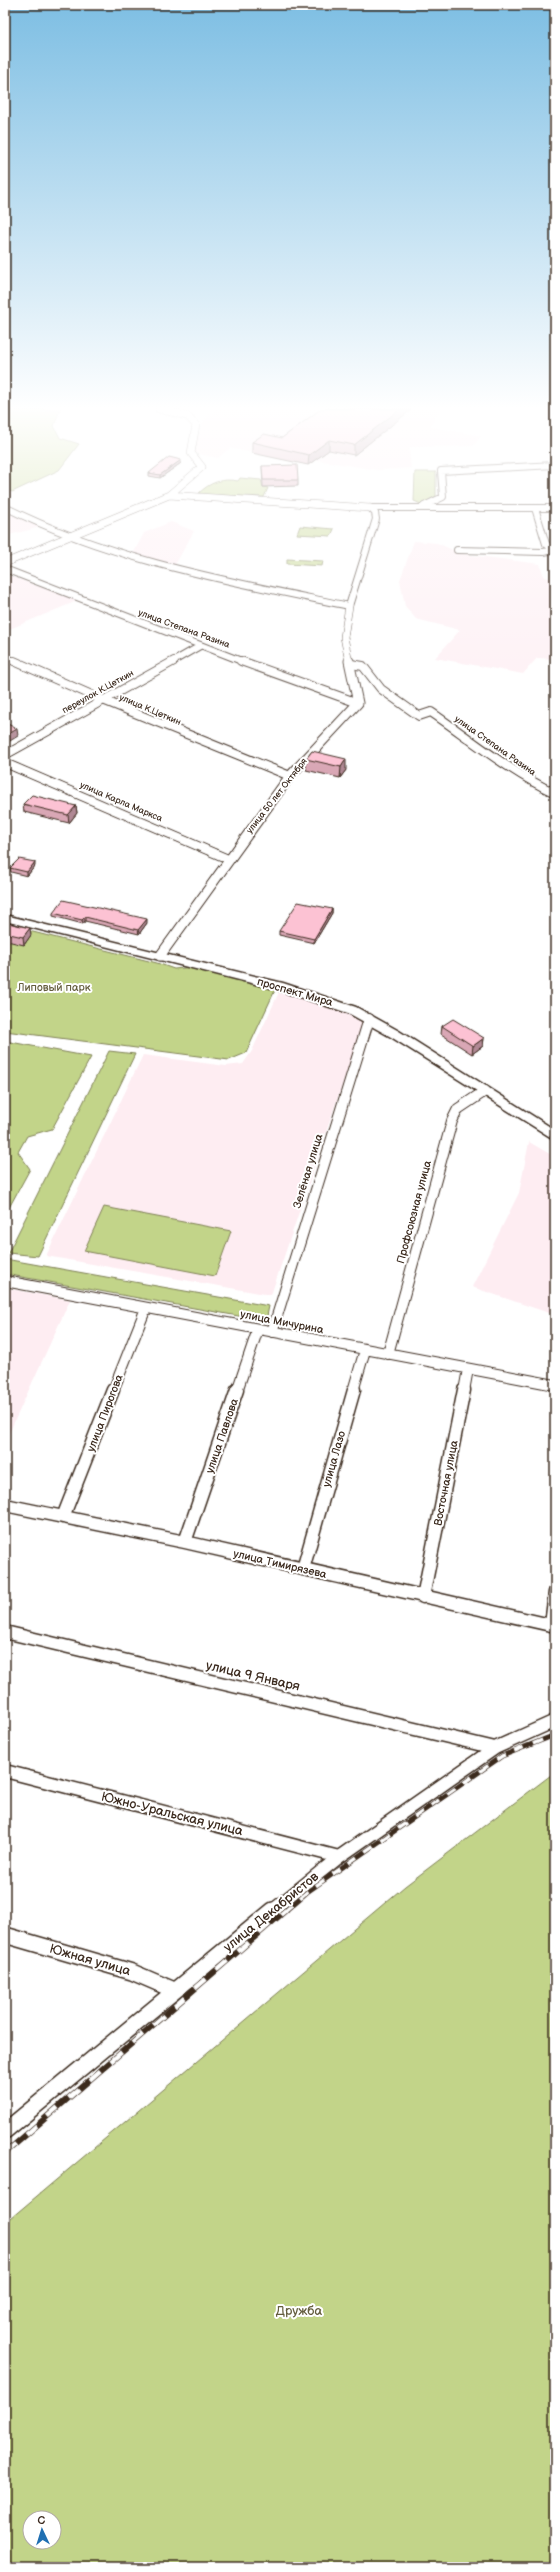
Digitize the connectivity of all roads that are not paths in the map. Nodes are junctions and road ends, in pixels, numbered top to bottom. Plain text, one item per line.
1 (50, 529) edge
2 (85, 529) edge
3 (373, 529) edge
4 (541, 529) edge
5 (70, 535) junction
6 (553, 549) edge
7 (457, 550) dead end
8 (5, 563) edge
9 (5, 569) edge
10 (349, 606) junction
11 (200, 646) junction
12 (5, 657) edge
13 (351, 664) junction
14 (103, 700) junction
15 (358, 703) junction
16 (5, 755) edge
17 (5, 763) edge
18 (290, 776) junction
19 (555, 793) edge
20 (228, 859) junction
21 (5, 918) edge
22 (160, 956) junction
23 (370, 1019) junction
24 (485, 1091) junction
25 (555, 1136) edge
26 (5, 1281) edge
27 (146, 1308) junction
28 (258, 1329) junction
29 (272, 1332) junction
30 (365, 1350) junction
31 (388, 1354) junction
32 (468, 1369) junction
33 (555, 1385) edge
34 (5, 1506) edge
35 (63, 1517) junction
36 (186, 1542) junction
37 (302, 1569) junction
38 (555, 1592) edge
39 (423, 1597) junction
40 (553, 1626) edge
41 (5, 1632) edge
42 (555, 1721) edge
43 (495, 1748) junction
44 (5, 1771) edge
45 (339, 1857) junction
46 (5, 1935) edge
47 (174, 1990) junction
48 (5, 2131) edge

1 - 5 street
2 - 5 street
3 - 10 street
4 - 6 street
5 - 8 street
5 - 10 street
6 - 7 street
9 - 11 street, улица Степана Разина
10 - 13 street
11 - 14 street, переулок К.Цеткин
11 - 15 street, улица Степана Разина
12 - 14 street, улица К.Цеткин
13 - 15 street
13 - 19 street, улица Степана Разина
14 - 16 street, переулок К.Цеткин
14 - 18 street, улица К.Цеткин
15 - 18 street, улица 50 лет Октября
17 - 20 street, улица Карла Маркса
18 - 20 street, улица 50 лет Октября
20 - 22 street, улица 50 лет Октября
21 - 22 main road, проспект Мира
22 - 23 main road, проспект Мира
23 - 24 main road, проспект Мира
23 - 29 street, Зелёная улица
24 - 25 main road, проспект Мира
24 - 31 street, Профсоюзная улица
26 - 27 street, улица Мичурина
27 - 28 street, улица Мичурина
27 - 35 street, улица Пирогова
28 - 29 street, улица Мичурина
28 - 36 street, улица Павлова
29 - 30 street, улица Мичурина
30 - 31 street, улица Мичурина
30 - 37 street, улица Лазо
31 - 32 street, улица Мичурина
32 - 33 street, улица Мичурина
32 - 39 street, Восточная улица
34 - 35 street, улица Тимирязева
35 - 36 street, улица Тимирязева
36 - 37 street, улица Тимирязева
37 - 39 street, улица Тимирязева
38 - 40 street
39 - 40 street, улица Тимирязева
41 - 43 street, улица 9 Января
42 - 43 street, улица Декабристов
43 - 45 street, улица Декабристов
44 - 45 street, Южно-Уральская улица
45 - 47 street, улица Декабристов
46 - 47 street, Южная улица
47 - 48 street, улица Декабристов

